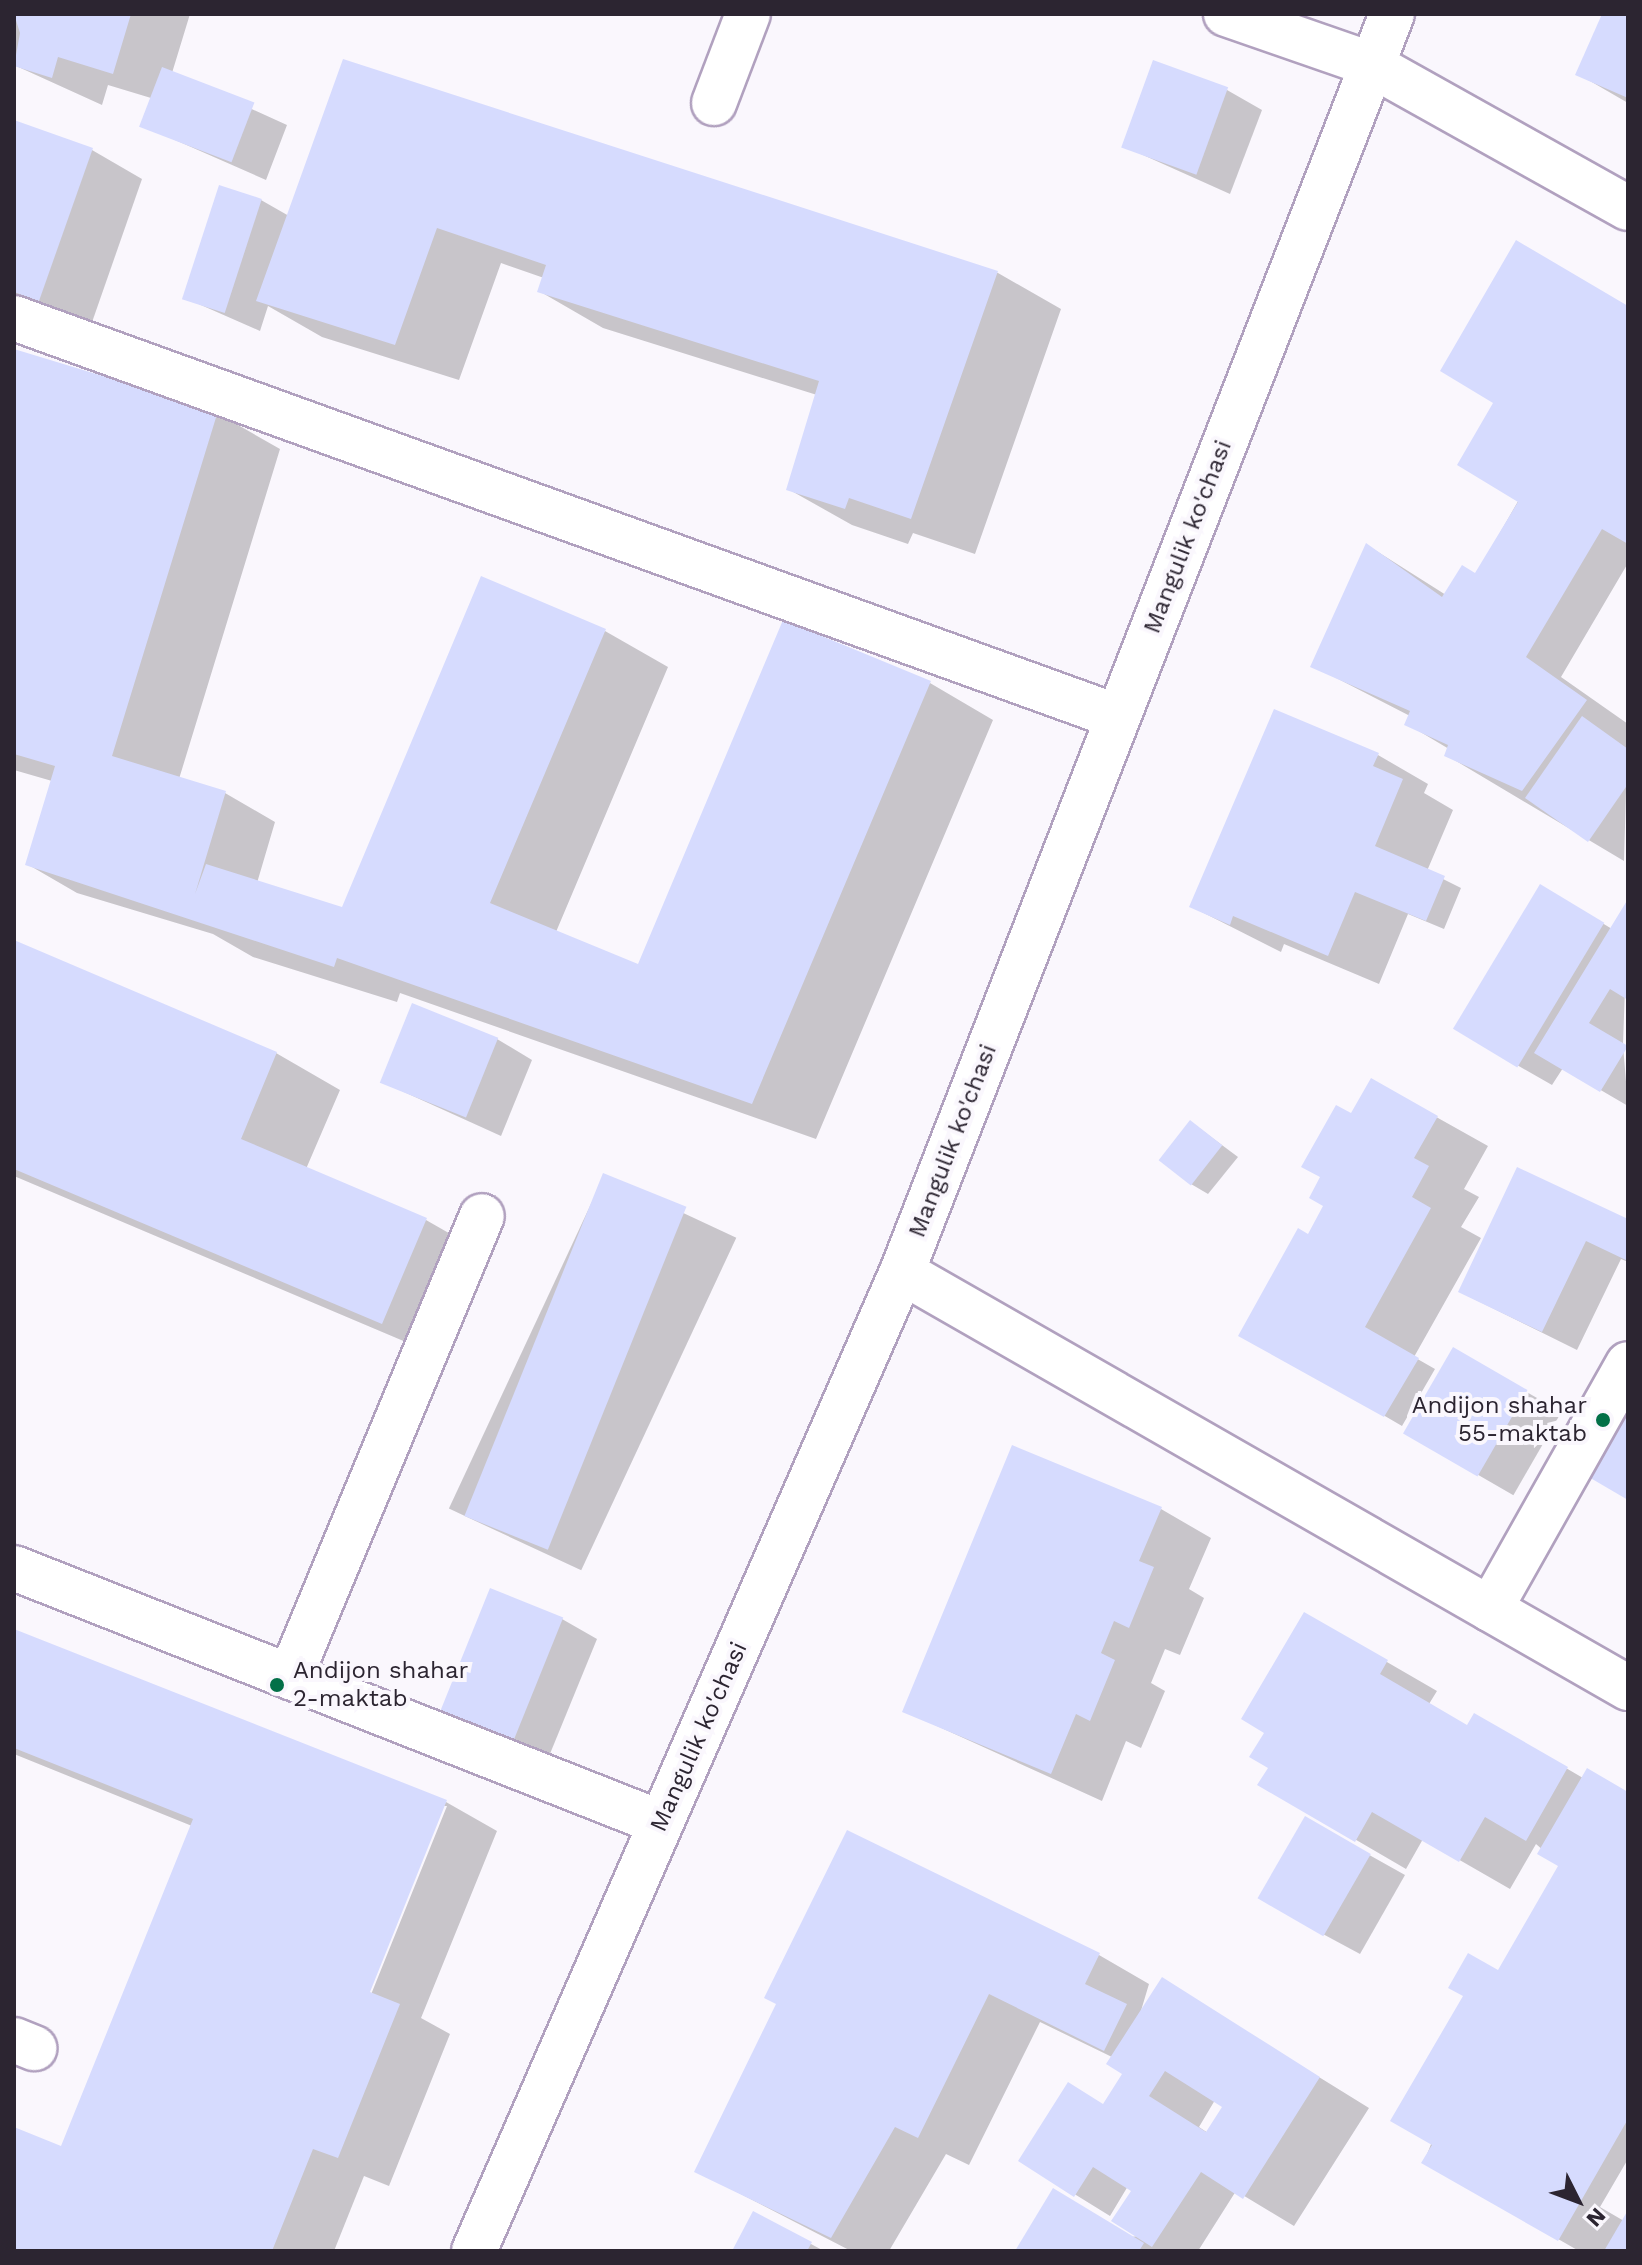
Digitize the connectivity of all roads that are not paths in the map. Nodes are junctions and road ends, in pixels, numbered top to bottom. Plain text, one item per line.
1 (748, 14) edge
2 (1226, 14) edge
3 (1392, 14) edge
4 (1370, 64) junction
5 (714, 103) dead end
6 (1628, 208) edge
7 (14, 318) edge
8 (1118, 717) junction
9 (482, 1216) dead end
10 (902, 1272) junction
11 (1628, 1364) edge
12 (14, 1568) edge
13 (1490, 1609) junction
14 (290, 1677) junction
15 (1628, 1688) edge
16 (661, 1823) junction
17 (474, 2251) edge

1 - 5 street
2 - 4 street
3 - 4 street, Mangulik ko'chasi
4 - 6 street
4 - 8 street, Mangulik ko'chasi
7 - 8 street
8 - 10 street, Mangulik ko'chasi
9 - 14 street
10 - 13 street
10 - 16 street, Mangulik ko'chasi
11 - 13 street
12 - 14 street
13 - 15 street
14 - 16 street
16 - 17 street, Mangulik ko'chasi

